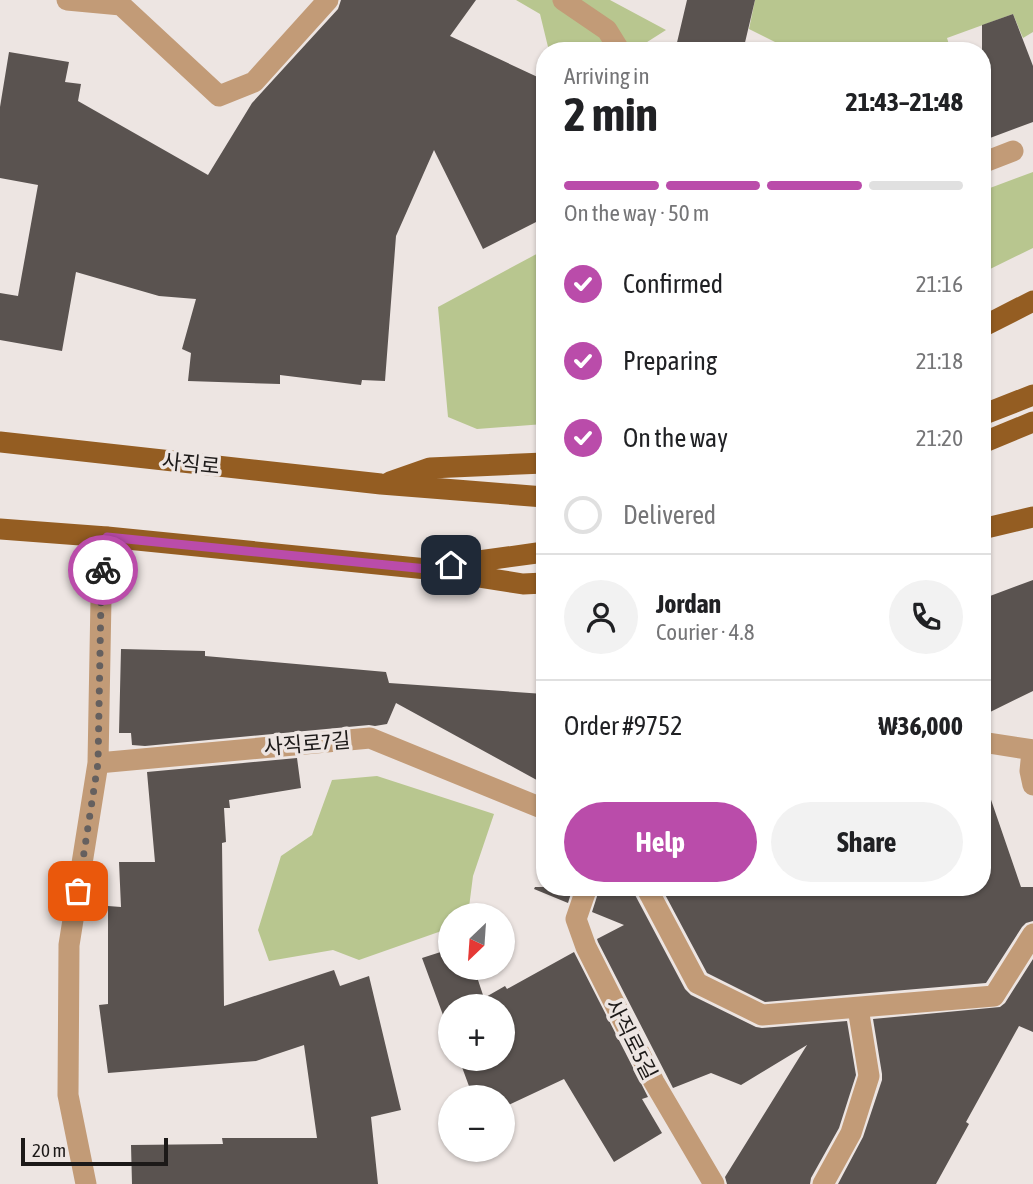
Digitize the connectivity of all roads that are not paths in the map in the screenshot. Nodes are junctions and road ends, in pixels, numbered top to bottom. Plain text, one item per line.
1 (67, 0) edge
2 (328, 0) edge
3 (563, 0) edge
4 (614, 42) edge
5 (1013, 152) dead end
6 (991, 160) edge
7 (1033, 301) edge
8 (991, 322) edge
9 (1033, 395) edge
10 (991, 411) edge
11 (1033, 422) edge
12 (991, 439) edge
13 (0, 442) edge
14 (536, 463) edge
15 (382, 484) junction
16 (536, 496) edge
17 (1033, 517) edge
18 (991, 527) edge
19 (0, 529) edge
20 (107, 537) junction
21 (536, 553) edge
22 (427, 569) junction
23 (536, 583) edge
24 (991, 743) edge
25 (1032, 750) edge
26 (98, 763) junction
27 (1033, 785) edge
28 (536, 806) edge
29 (584, 896) edge
30 (651, 896) edge
31 (1033, 934) edge
32 (858, 1008) junction
33 (86, 1184) edge
34 (715, 1184) edge
35 (823, 1184) edge

1 - 2 street
3 - 4 street
5 - 6 street
7 - 8 main road
9 - 10 main road
11 - 12 main road
13 - 15 main road, 사직로
14 - 15 main road, 사직로
15 - 16 main road, 사직로
17 - 18 main road
19 - 20 main road
20 - 22 main road
20 - 26 street
21 - 22 main road
22 - 23 main road
24 - 25 street
25 - 27 street
26 - 28 street, 사직로7길
26 - 33 street
29 - 34 street, 사직로5길
30 - 32 street
31 - 32 street
32 - 35 street

